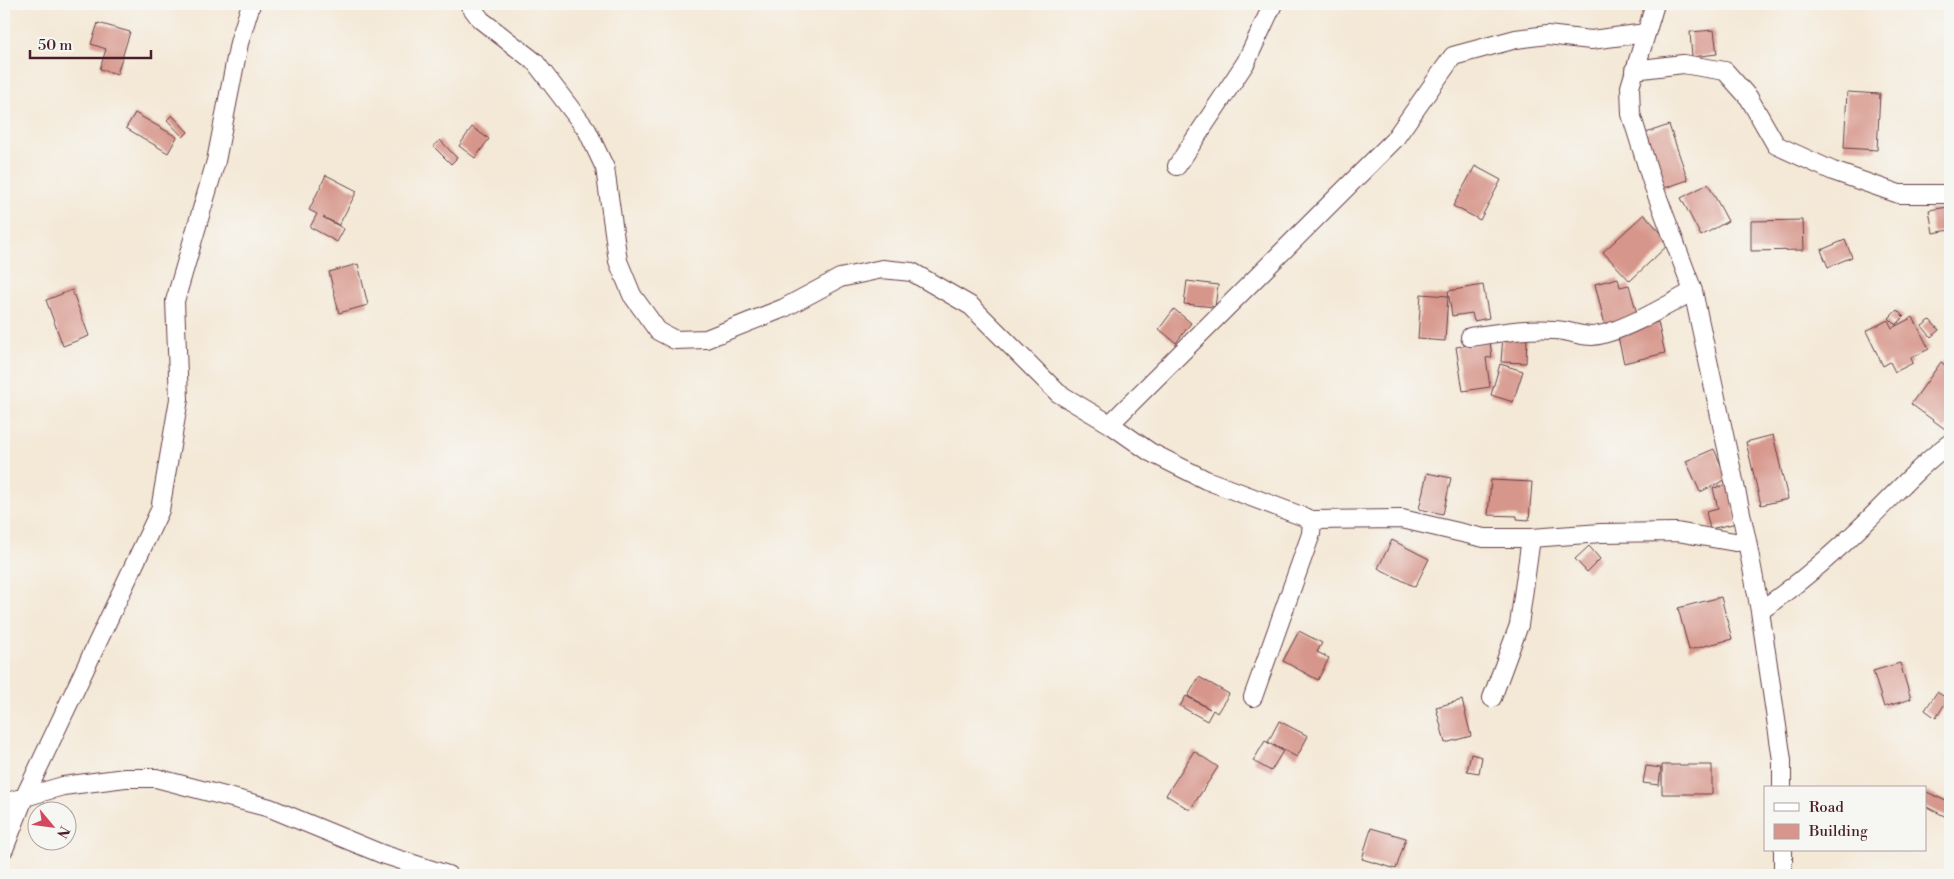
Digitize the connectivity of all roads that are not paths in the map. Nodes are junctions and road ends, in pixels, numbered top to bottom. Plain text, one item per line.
1 (251, 4) edge
2 (469, 4) edge
3 (1273, 4) edge
4 (1654, 4) edge
5 (1646, 34) junction
6 (1634, 70) junction
7 (1177, 166) dead end
8 (1950, 194) edge
9 (1693, 291) junction
10 (1470, 337) dead end
11 (1110, 424) junction
12 (1950, 443) edge
13 (1312, 520) junction
14 (1531, 538) junction
15 (1747, 540) junction
16 (1760, 612) junction
17 (1253, 697) dead end
18 (1492, 698) dead end
19 (1782, 786) edge
20 (24, 798) junction
21 (4, 803) edge
22 (4, 849) edge
23 (1783, 852) edge
24 (448, 875) edge
25 (1783, 875) edge

1 - 20 street
2 - 11 street
3 - 7 street
4 - 5 street
5 - 6 street
5 - 11 street
6 - 8 street
6 - 9 street
9 - 10 street
9 - 15 street
11 - 13 street
12 - 16 street
13 - 14 street
13 - 17 street
14 - 15 street
14 - 18 street
15 - 16 street
16 - 19 street
20 - 21 street
20 - 22 street
20 - 24 street
23 - 25 street

